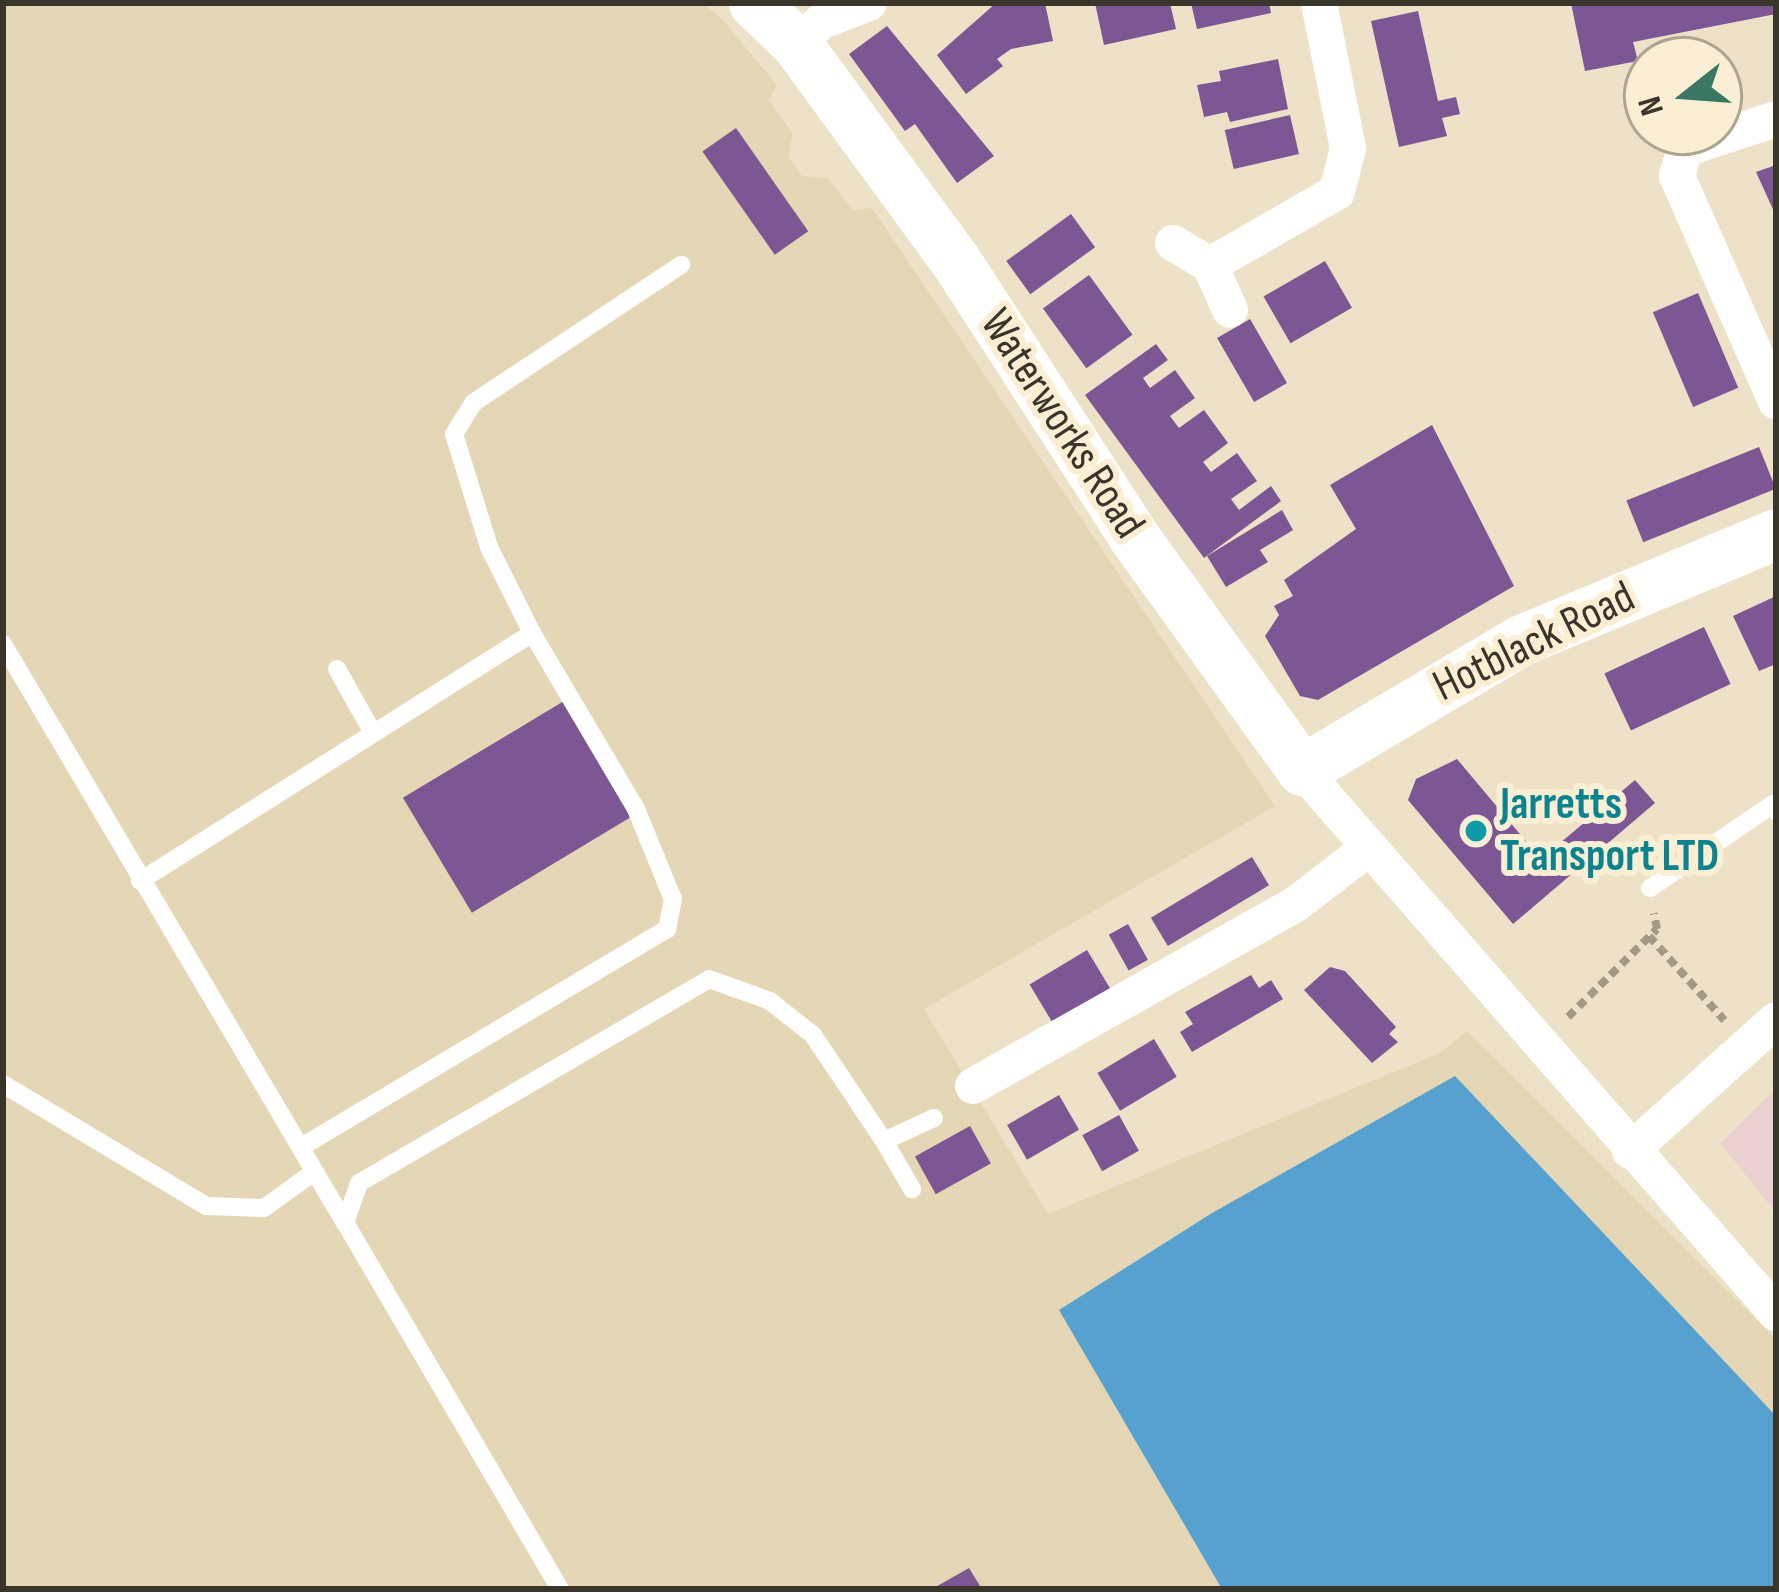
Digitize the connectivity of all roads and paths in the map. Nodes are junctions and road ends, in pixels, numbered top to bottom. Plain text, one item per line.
1 (754, 3) edge
2 (869, 3) edge
3 (1319, 3) edge
4 (796, 43) junction
5 (1776, 118) edge
6 (1173, 243) dead end
7 (681, 265) dead end
8 (1210, 265) junction
9 (1229, 310) dead end
10 (1776, 401) edge
11 (1776, 534) edge
12 (532, 632) junction
13 (3, 644) edge
14 (338, 669) dead end
15 (372, 731) junction
16 (1302, 770) junction
17 (1776, 811) edge
18 (1366, 850) junction
19 (140, 880) junction
20 (1649, 888) joint
21 (1649, 936) junction
22 (1776, 1020) edge
23 (1745, 1043) junction
24 (1537, 1047) junction
25 (3, 1084) edge
26 (973, 1086) dead end
27 (934, 1118) dead end
28 (884, 1141) junction
29 (304, 1145) junction
30 (1630, 1151) junction
31 (310, 1175) junction
32 (912, 1189) dead end
33 (345, 1223) junction
34 (1773, 1303) edge
35 (560, 1589) edge

1 - 4 street, Waterworks Road
2 - 4 street
3 - 8 street
4 - 16 street, Waterworks Road
5 - 10 street
6 - 8 street
7 - 12 lane
8 - 9 street
11 - 16 street, Hotblack Road
12 - 15 lane
12 - 29 lane
13 - 19 lane
14 - 15 lane
15 - 19 lane
16 - 18 street, Waterworks Road
17 - 20 lane
18 - 24 street, Waterworks Road
18 - 26 street
19 - 29 lane
20 - 21 path
21 - 23 path
21 - 24 path
22 - 23 street
23 - 30 street
24 - 30 street, Waterworks Road
25 - 31 lane
27 - 28 lane
28 - 32 lane
28 - 33 lane
29 - 31 lane
30 - 34 street, Waterworks Road
31 - 33 lane
33 - 35 lane

